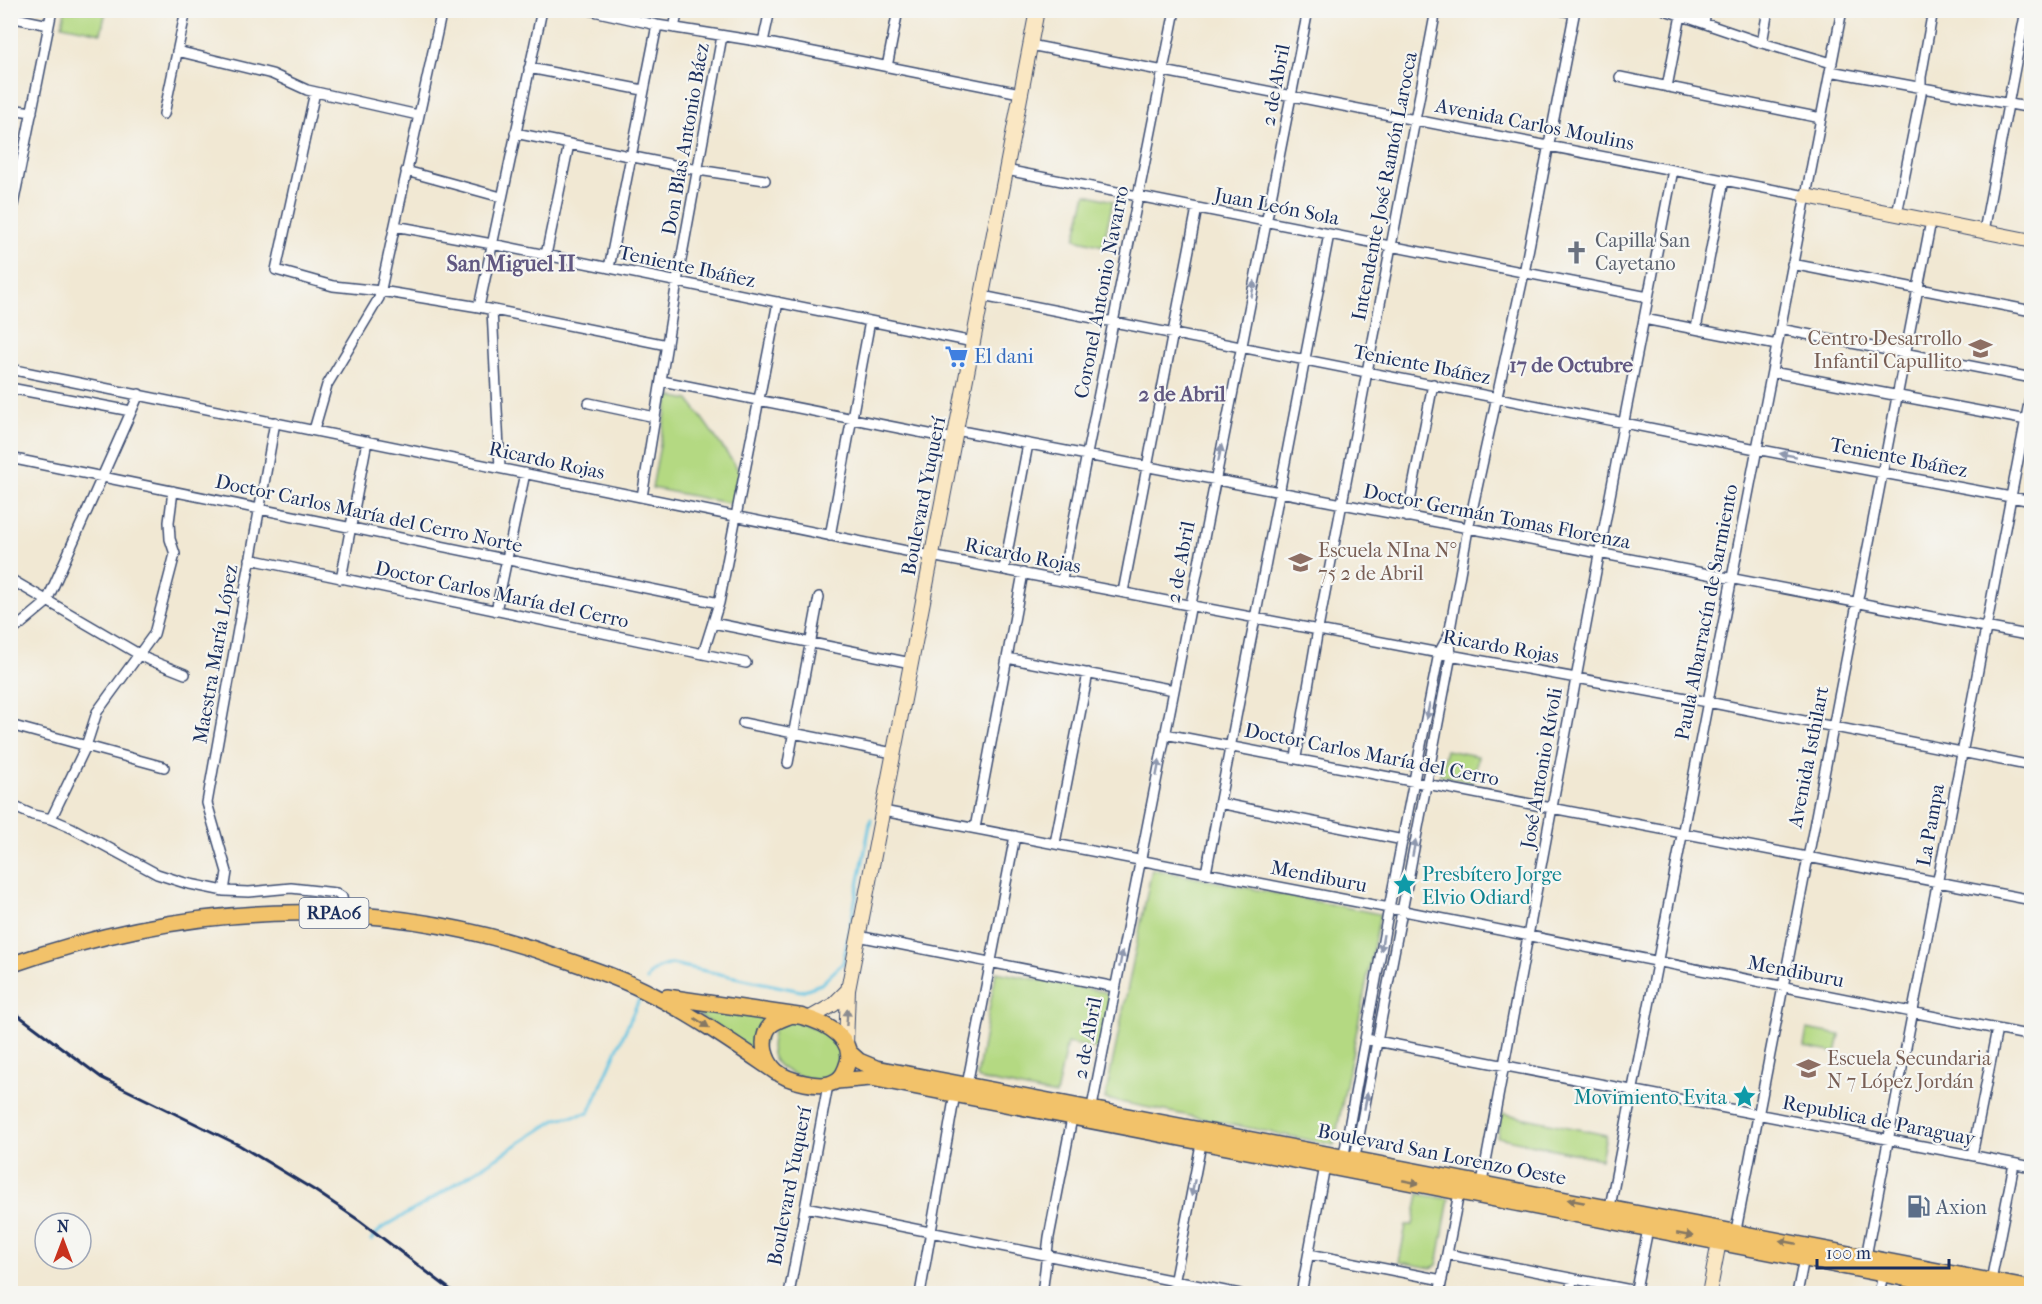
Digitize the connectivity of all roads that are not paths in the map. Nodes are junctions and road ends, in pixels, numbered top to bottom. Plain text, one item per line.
1 (52, 10) edge
2 (186, 10) edge
3 (442, 10) edge
4 (542, 10) edge
5 (678, 10) edge
6 (770, 10) edge
7 (898, 10) edge
8 (1037, 10) edge
9 (1175, 10) edge
10 (1308, 10) edge
11 (1436, 10) edge
12 (1560, 10) edge
13 (1665, 10) edge
14 (1706, 10) edge
15 (1768, 10) edge
16 (1842, 10) edge
17 (1933, 10) edge
18 (2026, 10) edge
19 (590, 11) edge
20 (1575, 12) edge
21 (1681, 15) junction
22 (10, 17) edge
23 (1704, 23) junction
24 (49, 25) junction
25 (657, 25) junction
26 (674, 28) junction
27 (722, 36) junction
28 (763, 42) junction
29 (1762, 43) junction
30 (1030, 45) junction
31 (177, 51) junction
32 (887, 67) junction
33 (1831, 67) junction
34 (529, 68) junction
35 (1163, 71) junction
36 (1620, 77) dead end
37 (1667, 87) junction
38 (1921, 88) junction
39 (643, 90) junction
40 (315, 92) junction
41 (1020, 93) junction
42 (1291, 96) junction
43 (2007, 104) junction
44 (2031, 108) edge
45 (10, 109) edge
46 (32, 112) junction
47 (164, 114) dead end
48 (418, 114) junction
49 (1821, 118) junction
50 (1415, 120) junction
51 (515, 133) junction
52 (569, 144) junction
53 (1549, 147) junction
54 (631, 156) junction
55 (698, 170) junction
56 (1006, 170) junction
57 (1673, 170) junction
58 (406, 171) junction
59 (765, 180) dead end
60 (1724, 180) junction
61 (1138, 196) junction
62 (1806, 196) junction
63 (501, 197) junction
64 (1197, 208) junction
65 (1898, 214) junction
66 (10, 220) edge
67 (1931, 221) junction
68 (1266, 222) junction
69 (394, 226) junction
70 (1984, 231) junction
71 (1329, 234) junction
72 (2031, 241) edge
73 (492, 244) junction
74 (1390, 246) junction
75 (546, 255) junction
76 (1792, 264) junction
77 (609, 268) junction
78 (1524, 273) junction
79 (678, 282) junction
80 (1918, 289) junction
81 (381, 291) junction
82 (982, 296) junction
83 (1648, 297) junction
84 (778, 302) junction
85 (479, 308) junction
86 (492, 310) junction
87 (2031, 311) edge
88 (1644, 319) junction
89 (870, 321) junction
90 (1113, 321) junction
91 (1696, 329) junction
92 (1780, 329) junction
93 (1173, 333) junction
94 (973, 342) junction
95 (667, 345) junction
96 (1777, 345) junction
97 (1241, 347) junction
98 (1905, 353) junction
99 (1305, 359) junction
100 (10, 369) edge
101 (1368, 371) junction
102 (1772, 372) junction
103 (2031, 378) edge
104 (662, 381) junction
105 (1433, 384) junction
106 (2031, 387) edge
107 (10, 388) edge
108 (139, 394) junction
109 (1898, 396) junction
110 (1496, 397) junction
111 (760, 400) junction
112 (589, 404) dead end
113 (131, 411) junction
114 (655, 417) junction
115 (852, 419) junction
116 (2028, 420) edge
117 (274, 422) junction
118 (1624, 422) junction
119 (314, 430) junction
120 (955, 435) junction
121 (368, 441) junction
122 (1028, 444) junction
123 (1756, 449) junction
124 (1087, 455) junction
125 (10, 458) edge
126 (1146, 467) junction
127 (500, 468) junction
128 (1883, 472) junction
129 (525, 473) junction
130 (101, 476) junction
131 (1215, 480) junction
132 (173, 491) junction
133 (1279, 493) junction
134 (642, 497) junction
135 (2010, 497) junction
136 (2031, 501) edge
137 (1343, 505) junction
138 (259, 508) junction
139 (737, 516) junction
140 (1407, 517) junction
141 (350, 527) junction
142 (1468, 529) junction
143 (830, 536) junction
144 (1599, 554) junction
145 (931, 556) junction
146 (250, 559) junction
147 (506, 560) junction
148 (1004, 569) junction
149 (1023, 573) junction
150 (10, 579) edge
151 (341, 579) junction
152 (1062, 580) junction
153 (1731, 580) junction
154 (1123, 592) junction
155 (819, 597) dead end
156 (47, 599) junction
157 (719, 603) junction
158 (1857, 603) junction
159 (1190, 604) junction
160 (496, 611) junction
161 (1255, 617) junction
162 (713, 623) junction
163 (1985, 627) junction
164 (1318, 629) junction
165 (10, 633) edge
166 (1449, 635) junction
167 (2031, 636) edge
168 (811, 643) junction
169 (138, 653) junction
170 (1439, 653) junction
171 (703, 654) junction
172 (1451, 655) junction
173 (1007, 658) junction
174 (746, 663) dead end
175 (910, 663) junction
176 (1088, 673) junction
177 (185, 674) dead end
178 (1576, 678) junction
179 (1174, 690) junction
180 (1708, 702) junction
181 (743, 723) dead end
182 (10, 725) edge
183 (1834, 727) junction
184 (794, 734) junction
185 (1165, 734) junction
186 (86, 746) junction
187 (1230, 746) junction
188 (1962, 752) junction
189 (893, 753) junction
190 (1296, 757) junction
191 (788, 763) dead end
192 (2031, 766) edge
193 (164, 767) dead end
194 (1415, 782) junction
195 (1426, 784) junction
196 (1219, 803) junction
197 (10, 805) edge
198 (1553, 807) junction
199 (883, 810) junction
200 (51, 819) junction
201 (975, 828) junction
202 (1683, 832) junction
203 (1015, 836) junction
204 (1402, 840) junction
205 (1055, 843) junction
206 (1808, 857) junction
207 (1140, 860) junction
208 (1206, 873) junction
209 (1938, 882) junction
210 (224, 891) junction
211 (2031, 900) edge
212 (1389, 908) junction
213 (1402, 910) junction
214 (345, 914) junction
215 (858, 936) junction
216 (1528, 936) junction
217 (991, 962) junction
218 (1658, 962) junction
219 (10, 965) edge
220 (1784, 986) junction
221 (1115, 987) junction
222 (848, 990) junction
223 (651, 993) junction
224 (1912, 1013) junction
225 (792, 1015) junction
226 (810, 1018) junction
227 (1997, 1029) junction
228 (2031, 1036) edge
229 (1366, 1039) junction
230 (1377, 1041) junction
231 (848, 1049) junction
232 (1503, 1066) junction
233 (776, 1072) junction
234 (833, 1083) junction
235 (961, 1090) junction
236 (1632, 1091) junction
237 (1074, 1111) junction
238 (1090, 1114) junction
239 (1758, 1115) junction
240 (1203, 1136) junction
241 (1888, 1140) junction
242 (1972, 1155) junction
243 (1348, 1163) junction
244 (2014, 1164) junction
245 (1325, 1166) junction
246 (2031, 1167) edge
247 (1461, 1185) junction
248 (1481, 1189) junction
249 (805, 1207) junction
250 (1608, 1214) junction
251 (1648, 1228) junction
252 (931, 1231) junction
253 (1734, 1231) junction
254 (1721, 1242) junction
255 (1309, 1254) junction
256 (1447, 1254) junction
257 (1047, 1255) junction
258 (1804, 1258) junction
259 (1865, 1263) junction
260 (1883, 1274) junction
261 (1572, 1279) junction
262 (1442, 1280) junction
263 (1174, 1281) junction
264 (1978, 1287) edge
265 (2031, 1289) edge
266 (1636, 1292) edge
267 (789, 1293) edge
268 (920, 1293) edge
269 (1041, 1293) edge
270 (1172, 1293) edge
271 (1240, 1293) edge
272 (1301, 1293) edge
273 (1439, 1293) edge
274 (1570, 1293) edge
275 (1709, 1293) edge
276 (1797, 1293) edge
277 (1879, 1293) edge

1 - 24 street
2 - 31 street
3 - 48 street
4 - 34 street
5 - 26 street
6 - 28 street
7 - 32 street
8 - 30 main road, Boulevard Yuquerí
9 - 35 street, Coronel Antonio Navarro
10 - 42 street, 2 de Abril
11 - 50 street, Intendente José Ramón Larocca
12 - 20 street
13 - 21 street
14 - 23 street
15 - 29 street
16 - 33 street, Paula Albarracín de Sarmiento
17 - 38 street
18 - 43 street
19 - 25 street
20 - 53 street
21 - 23 street
21 - 37 street
22 - 24 street
23 - 29 street
24 - 46 street
25 - 26 street
25 - 39 street
26 - 27 street
27 - 28 street
27 - 55 street, Don Blas Antonio Báez
28 - 32 street
29 - 33 street
30 - 35 street, Avenida Carlos Moulins
30 - 41 main road, Boulevard Yuquerí
31 - 40 street
31 - 47 street
32 - 41 street
33 - 38 street
33 - 49 street, Paula Albarracín de Sarmiento
34 - 39 street
34 - 51 street
35 - 42 street, Avenida Carlos Moulins
35 - 61 street, Coronel Antonio Navarro
36 - 37 street
37 - 49 street
38 - 43 street
38 - 65 street
39 - 54 street
40 - 48 street
40 - 81 street
41 - 56 main road, Boulevard Yuquerí
42 - 50 street, Avenida Carlos Moulins
42 - 68 street, 2 de Abril
43 - 44 street
43 - 70 street
45 - 46 street
46 - 66 street
48 - 58 street
49 - 62 street, Paula Albarracín de Sarmiento
50 - 53 street, Avenida Carlos Moulins
50 - 74 street, Intendente José Ramón Larocca
51 - 52 street
51 - 63 street
52 - 54 street
52 - 75 street
53 - 57 street, Avenida Carlos Moulins
53 - 78 street
54 - 55 street
54 - 77 street
55 - 59 street
55 - 79 street, Don Blas Antonio Báez
56 - 61 street, Juan León Sola
56 - 82 main road, Boulevard Yuquerí
57 - 60 street, Avenida Carlos Moulins
57 - 83 street, José Antonio Rívoli
58 - 63 street
58 - 69 street
60 - 62 street, Avenida Carlos Moulins
60 - 91 street
61 - 64 street, Juan León Sola
61 - 90 street, Coronel Antonio Navarro
62 - 65 main road, Avenida Carlos Moulins
62 - 76 street, Paula Albarracín de Sarmiento
63 - 73 street
64 - 68 street, Juan León Sola
64 - 93 street
65 - 67 main road, Avenida Carlos Moulins
67 - 70 main road, Avenida Carlos Moulins
67 - 80 street, Avenida Isthilart
68 - 71 street, Juan León Sola
97 -> 68 street, 2 de Abril
69 - 73 street, Teniente Ibáñez
69 - 81 street
70 - 72 main road, Avenida Carlos Moulins
71 - 74 street, Juan León Sola
71 - 99 street
73 - 75 street, Teniente Ibáñez
73 - 85 street
74 - 78 street, Juan León Sola
74 - 101 street, Intendente José Ramón Larocca
75 - 77 street, Teniente Ibáñez
76 - 80 street
76 - 92 street, Paula Albarracín de Sarmiento
77 - 79 street, Teniente Ibáñez
78 - 83 street, Juan León Sola
78 - 110 street
79 - 84 street, Teniente Ibáñez
79 - 95 street, Don Blas Antonio Báez
80 - 87 street
80 - 98 street, Avenida Isthilart
81 - 85 street
81 - 119 street
82 - 90 street, Teniente Ibáñez
82 - 94 main road, Boulevard Yuquerí
83 - 88 street, José Antonio Rívoli
84 - 89 street, Teniente Ibáñez
84 - 111 street
85 - 86 street
86 - 95 street
86 - 127 street
88 - 91 street
88 - 118 street, José Antonio Rívoli
89 - 94 street, Teniente Ibáñez
89 - 115 street
90 - 93 street, Teniente Ibáñez
90 - 124 street, Coronel Antonio Navarro
91 - 96 street
92 - 96 street, Paula Albarracín de Sarmiento
92 - 98 street
93 - 97 street, Teniente Ibáñez
93 - 126 street
94 - 120 main road, Boulevard Yuquerí
95 - 104 street, Don Blas Antonio Báez
96 - 102 street, Paula Albarracín de Sarmiento
97 - 99 street, Teniente Ibáñez
131 -> 97 street, 2 de Abril
98 - 103 street
98 - 109 street, Avenida Isthilart
99 - 101 street, Teniente Ibáñez
99 - 133 street
100 - 108 street, Ricardo Rojas
101 - 105 street, Teniente Ibáñez
101 - 137 street, Intendente José Ramón Larocca
102 - 109 street
102 - 123 street, Paula Albarracín de Sarmiento
104 - 111 street, Doctor Germán Tomas Florenza
104 - 114 street, Don Blas Antonio Báez
105 - 110 street, Teniente Ibáñez
105 - 140 street
106 - 116 street, La Pampa
107 - 113 street
108 - 113 street
108 - 117 street, Ricardo Rojas
109 - 116 street
109 - 128 street, Avenida Isthilart
110 - 118 street, Teniente Ibáñez
110 - 142 street
111 - 115 street, Doctor Germán Tomas Florenza
111 - 139 street
112 - 114 street
113 - 130 street
114 - 134 street, Don Blas Antonio Báez
115 - 120 street, Doctor Germán Tomas Florenza
115 - 143 street
116 - 135 street, La Pampa
117 - 119 street, Ricardo Rojas
117 - 138 street, Maestra María López
118 - 123 street, Teniente Ibáñez
118 - 144 street, José Antonio Rívoli
119 - 121 street, Ricardo Rojas
120 - 122 street, Doctor Germán Tomas Florenza
120 - 145 main road, Boulevard Yuquerí
121 - 127 street, Ricardo Rojas
121 - 141 street
122 - 124 street, Doctor Germán Tomas Florenza
122 - 148 street
128 -> 123 street, Teniente Ibáñez
123 - 153 street, Paula Albarracín de Sarmiento
124 - 126 street, Doctor Germán Tomas Florenza
124 - 152 street, Coronel Antonio Navarro
125 - 130 street, Doctor Carlos María del Cerro Norte
126 - 131 street, Doctor Germán Tomas Florenza
126 - 154 street
127 - 129 street, Ricardo Rojas
128 - 135 street, Teniente Ibáñez
128 - 158 street, Avenida Isthilart
129 - 134 street, Ricardo Rojas
129 - 147 street
130 - 132 street, Doctor Carlos María del Cerro Norte
130 - 156 street
131 - 133 street, Doctor Germán Tomas Florenza
131 - 159 street, 2 de Abril
132 - 138 street, Doctor Carlos María del Cerro Norte
132 - 169 street
133 - 137 street, Doctor Germán Tomas Florenza
133 - 161 street
134 - 139 street, Ricardo Rojas
135 - 136 street, Teniente Ibáñez
135 - 163 street, La Pampa
137 - 140 street, Doctor Germán Tomas Florenza
137 - 164 street, Intendente José Ramón Larocca
138 - 141 street, Doctor Carlos María del Cerro Norte
138 - 146 street, Maestra María López
139 - 143 street, Ricardo Rojas
139 - 157 street
140 - 142 street, Doctor Germán Tomas Florenza
141 - 147 street, Doctor Carlos María del Cerro Norte
141 - 151 street
142 - 144 street, Doctor Germán Tomas Florenza
142 - 166 street
143 - 145 street, Ricardo Rojas
144 - 153 street, Doctor Germán Tomas Florenza
144 - 178 street, José Antonio Rívoli
145 - 148 street, Ricardo Rojas
145 - 175 main road, Boulevard Yuquerí
146 - 151 street, Doctor Carlos María del Cerro
146 - 210 street, Maestra María López
147 - 157 street, Doctor Carlos María del Cerro Norte
147 - 160 street
148 - 149 street, Ricardo Rojas
149 - 152 street, Ricardo Rojas
149 - 173 street
150 - 156 street
151 - 160 street, Doctor Carlos María del Cerro
152 - 154 street, Ricardo Rojas
153 - 158 street, Doctor Germán Tomas Florenza
153 - 180 street, Paula Albarracín de Sarmiento
154 - 159 street, Ricardo Rojas
155 - 168 street
156 - 165 street
156 - 169 street
157 - 162 street
158 - 163 street, Doctor Germán Tomas Florenza
158 - 183 street, Avenida Isthilart
159 - 161 street, Ricardo Rojas
159 - 179 street, 2 de Abril
160 - 171 street, Doctor Carlos María del Cerro
161 - 164 street, Ricardo Rojas
161 - 187 street
162 - 168 street
162 - 171 street
163 - 167 street, Doctor Germán Tomas Florenza
163 - 188 street, La Pampa
164 - 170 street, Ricardo Rojas
164 - 190 street, Intendente José Ramón Larocca
166 - 170 street
166 - 172 street
168 - 175 street
168 - 184 street
169 - 177 street
169 - 186 street
170 - 172 street, Ricardo Rojas
170 -> 194 street
171 - 174 street, Doctor Carlos María del Cerro
172 - 178 street, Ricardo Rojas
172 - 195 street
173 - 176 street
173 - 201 street
175 - 189 main road, Boulevard Yuquerí
176 - 179 street
176 - 205 street
178 - 180 street, Ricardo Rojas
178 - 198 street, José Antonio Rívoli
179 - 185 street, 2 de Abril
180 - 183 street, Ricardo Rojas
180 - 202 street, Paula Albarracín de Sarmiento
181 - 184 street
182 - 186 street
183 - 188 street, Ricardo Rojas
183 - 206 street, Avenida Isthilart
184 - 189 street
184 - 191 street
185 - 187 street, Doctor Carlos María del Cerro
207 -> 185 street, 2 de Abril
186 - 193 street
186 - 200 street
187 - 190 street, Doctor Carlos María del Cerro
187 - 196 street
188 - 192 street, Ricardo Rojas
188 - 209 street, La Pampa
189 - 199 main road, Boulevard Yuquerí
190 - 194 street, Doctor Carlos María del Cerro
194 - 195 street, Doctor Carlos María del Cerro
194 - 204 street
195 - 198 street, Doctor Carlos María del Cerro
213 -> 195 street
196 - 204 street
196 - 208 street
197 - 200 street
198 - 202 street, Doctor Carlos María del Cerro
198 - 216 street, José Antonio Rívoli
199 - 201 street, Mendiburu
199 - 215 main road, Boulevard Yuquerí
200 - 210 street
201 - 203 street, Mendiburu
202 - 206 street, Doctor Carlos María del Cerro
202 - 218 street, Paula Albarracín de Sarmiento
203 - 205 street, Mendiburu
203 - 217 street
204 - 212 street
205 - 207 street, Mendiburu
206 - 209 street, Doctor Carlos María del Cerro
206 - 220 street, Avenida Isthilart
207 - 208 street, Mendiburu
221 -> 207 street, 2 de Abril
208 - 212 street, Mendiburu
209 - 211 street, Doctor Carlos María del Cerro
209 - 224 street, La Pampa
210 - 214 street
212 - 213 street, Mendiburu
212 -> 229 street
213 - 216 street, Mendiburu
213 - 230 street
214 - 219 main road, RPA06
214 - 223 main road, RPA06
215 - 217 street
215 - 222 main road, Boulevard Yuquerí
216 - 218 street, Mendiburu
216 - 232 street, José Antonio Rívoli
217 - 221 street
217 - 235 street
218 - 220 street, Mendiburu
218 - 236 street, Paula Albarracín de Sarmiento
220 - 224 street, Mendiburu
220 - 239 street, Avenida Isthilart
221 - 238 street, 2 de Abril
222 - 226 main road
231 -> 222 main road, Boulevard Yuquerí
223 - 225 main road, RPA06
223 -> 233 main road, RPA06
224 - 227 street, Mendiburu
224 - 241 street, La Pampa
225 - 226 main road, RPA06
225 - 233 main road
226 - 231 main road, RPA06
227 - 228 street, Mendiburu
227 - 242 street
229 - 230 street, Republica de Paraguay
229 - 243 street
230 - 232 street, Republica de Paraguay
243 -> 230 street
231 - 234 main road
231 - 235 main road, Boulevard San Lorenzo Oeste
232 - 236 street, Republica de Paraguay
232 - 248 street, José Antonio Rívoli
233 - 234 main road, RPA06
234 - 235 main road, Boulevard San Lorenzo Oeste
234 - 249 street, Boulevard Yuquerí
235 - 237 main road, Boulevard San Lorenzo Oeste
235 - 252 street
236 - 239 street, Republica de Paraguay
236 - 250 street, Paula Albarracín de Sarmiento
237 - 238 main road, Boulevard San Lorenzo Oeste
237 - 257 street
238 - 240 main road, Boulevard San Lorenzo Oeste
239 - 241 street, Republica de Paraguay
239 - 253 street, Avenida Isthilart
240 - 243 main road, Boulevard San Lorenzo Oeste
240 - 245 main road, Boulevard San Lorenzo Oeste
240 -> 263 street
241 - 242 street, Republica de Paraguay
241 - 259 street, La Pampa
242 - 244 street, Republica de Paraguay
243 - 245 main road, Boulevard San Lorenzo Oeste
243 - 247 main road, Boulevard San Lorenzo Oeste
244 - 246 street, Republica de Paraguay
244 - 264 street
245 - 255 street
247 - 248 main road, Boulevard San Lorenzo Oeste
247 - 256 street
248 - 250 main road, Boulevard San Lorenzo Oeste
249 - 252 street
249 - 267 street, Boulevard Yuquerí
250 - 251 main road, Boulevard San Lorenzo Oeste
250 - 253 main road, Boulevard San Lorenzo Oeste
251 -> 254 main road, Boulevard San Lorenzo Oeste
251 - 266 street
252 - 257 street
252 - 268 street
253 - 254 main road
259 -> 253 main road, Boulevard San Lorenzo Oeste
254 - 258 main road, Boulevard San Lorenzo Oeste
254 - 275 main road
255 - 262 street
255 - 272 street
256 - 261 street
256 - 262 street
257 - 263 street
257 - 269 street
258 - 259 main road, Boulevard San Lorenzo Oeste
258 - 276 street
259 - 260 main road, Boulevard San Lorenzo Oeste
259 - 264 main road, Boulevard San Lorenzo Oeste
260 - 264 main road, Boulevard San Lorenzo Oeste
260 - 277 street
261 - 266 street
261 - 274 street
262 - 273 street
263 - 270 street
263 - 271 street
264 - 265 main road, Boulevard San Lorenzo Oeste

